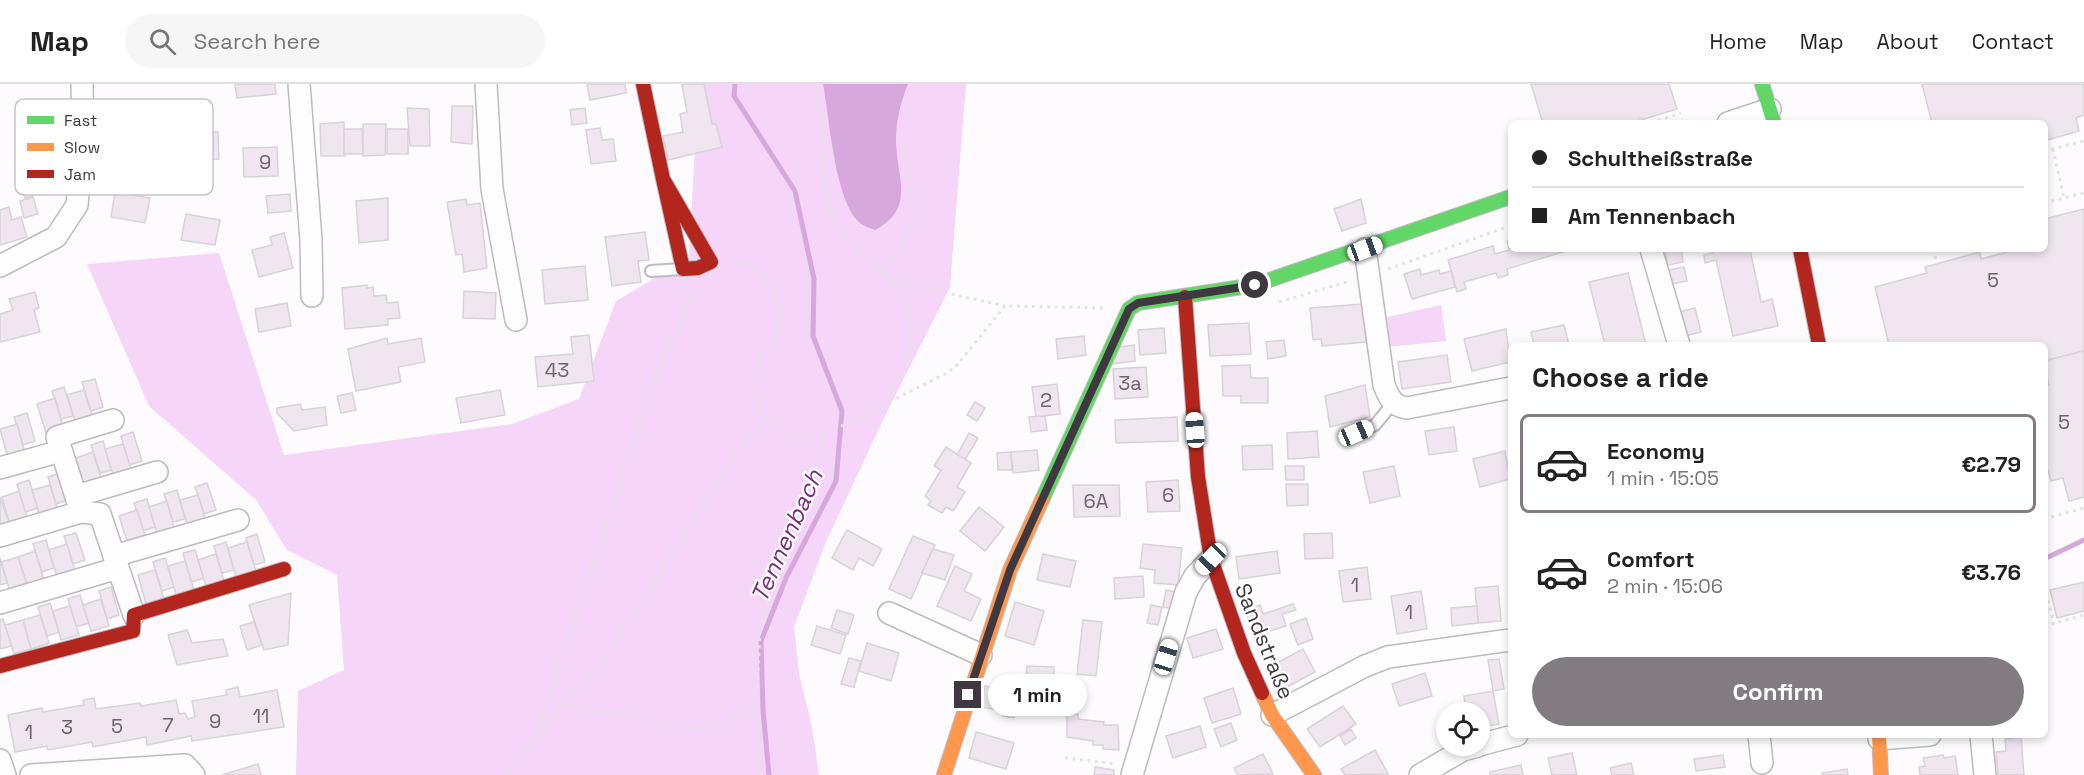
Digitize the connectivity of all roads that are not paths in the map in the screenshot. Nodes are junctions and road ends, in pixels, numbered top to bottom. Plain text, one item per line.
1 (82, 84) edge
2 (299, 84) edge
3 (486, 84) edge
4 (643, 84) edge
5 (1762, 84) edge
6 (82, 99) edge
7 (1772, 116) edge
8 (1747, 120) edge
9 (663, 179) junction
10 (78, 195) edge
11 (1508, 198) edge
12 (1365, 249) junction
13 (1652, 252) edge
14 (1801, 252) edge
15 (0, 266) edge
16 (682, 269) junction
17 (651, 271) dead end
18 (312, 296) dead end
19 (1185, 297) junction
20 (516, 320) dead end
21 (1678, 342) edge
22 (1819, 342) edge
23 (1508, 388) edge
24 (1393, 403) junction
25 (113, 420) dead end
26 (1356, 433) dead end
27 (61, 451) junction
28 (0, 468) edge
29 (157, 472) dead end
30 (78, 504) junction
31 (238, 520) dead end
32 (0, 536) edge
33 (1211, 559) junction
34 (116, 562) junction
35 (284, 569) dead end
36 (0, 603) edge
37 (889, 613) dead end
38 (134, 615) junction
39 (1508, 640) edge
40 (981, 655) junction
41 (0, 666) edge
42 (1272, 716) junction
43 (1508, 737) edge
44 (1759, 738) edge
45 (1879, 738) edge
46 (1981, 738) edge
47 (1490, 742) edge
48 (1453, 756) edge
49 (0, 760) edge
50 (1761, 763) dead end
51 (1133, 770) edge
52 (5, 775) edge
53 (31, 775) edge
54 (194, 775) edge
55 (944, 775) edge
56 (1314, 775) edge
57 (1420, 775) edge
58 (1881, 775) edge
59 (1985, 775) edge

1 - 6 street
2 - 18 street
3 - 20 street
4 - 9 street
5 - 7 street
7 - 8 street
9 - 16 street
9 - 16 street
10 - 15 street
11 - 12 street
12 - 19 street
12 - 24 street
13 - 21 street
14 - 22 street
16 - 17 lane
19 - 33 street, Sandstraße
19 - 40 street
23 - 24 street
24 - 26 lane
25 - 27 street
27 - 28 street
27 - 30 street
29 - 30 street
30 - 32 street
30 - 34 street
31 - 34 street
33 - 42 street, Sandstraße
33 - 51 street
34 - 36 street
34 - 38 street
35 - 38 street
37 - 40 street
38 - 41 street
39 - 42 street
40 - 55 street
42 - 56 street, Sandstraße
43 - 47 street
44 - 50 street
45 - 58 street
46 - 59 street
48 - 57 street
49 - 52 street
53 - 54 street

